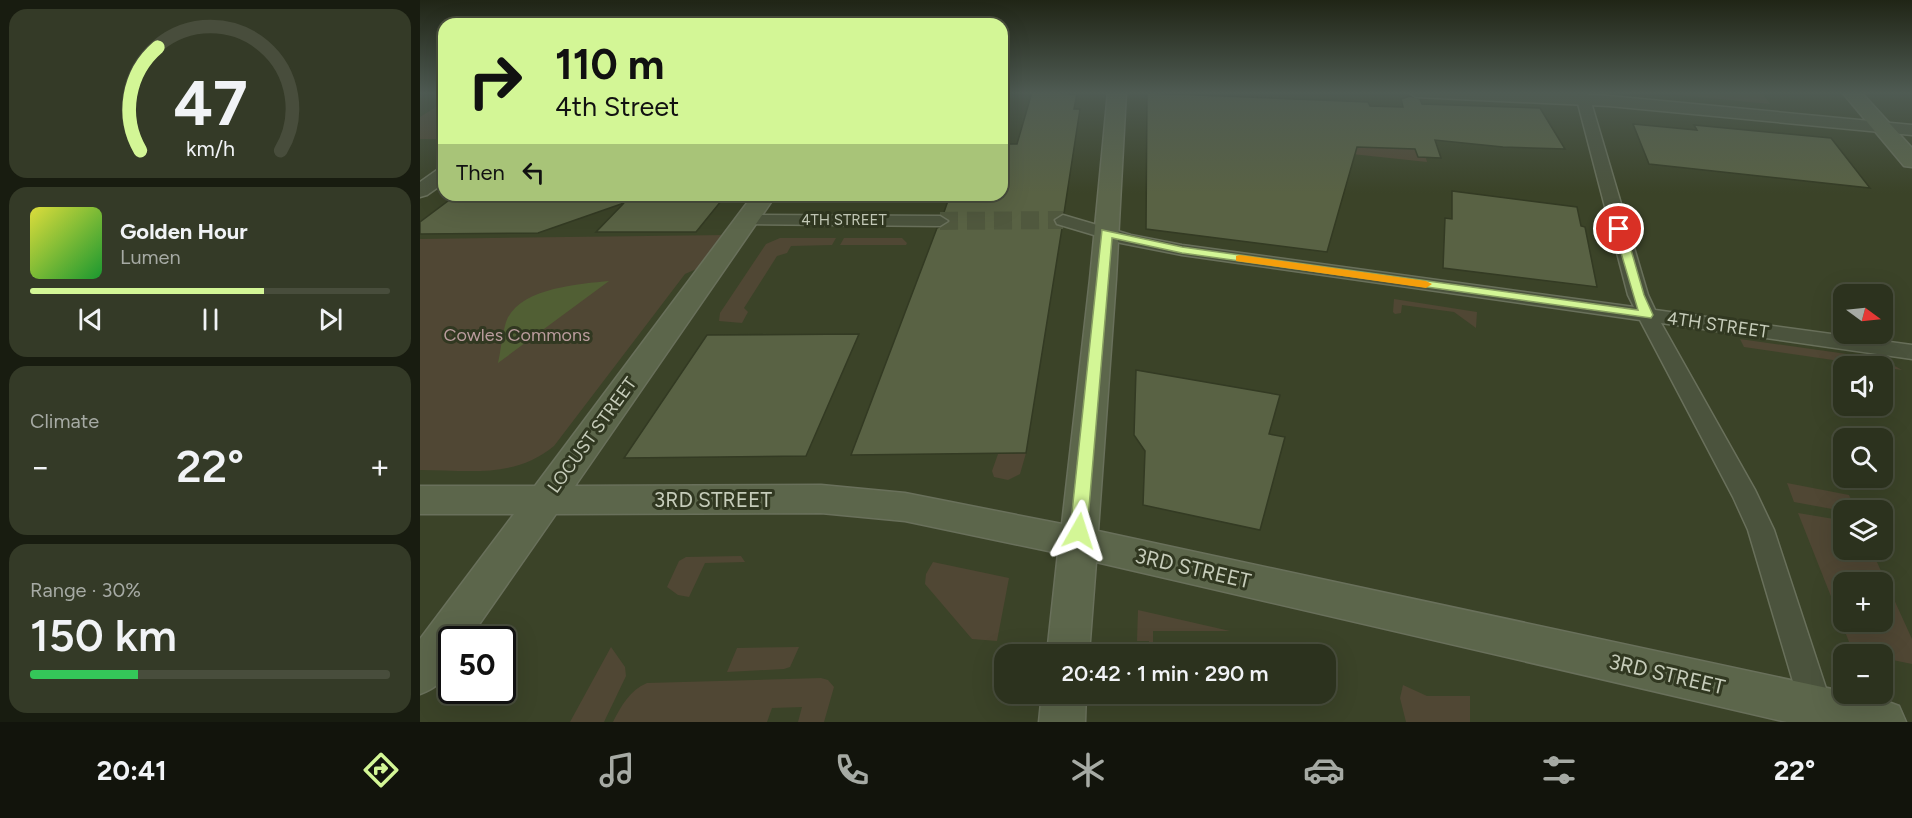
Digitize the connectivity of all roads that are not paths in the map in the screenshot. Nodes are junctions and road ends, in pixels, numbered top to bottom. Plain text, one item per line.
1 (1114, 126) edge
2 (1590, 126) edge
3 (1869, 126) edge
4 (1882, 127) junction
5 (1912, 130) edge
6 (1912, 160) edge
7 (438, 178) edge
8 (420, 191) edge
9 (761, 201) edge
10 (747, 220) junction
11 (940, 220) tunnel mouth
12 (1063, 220) tunnel mouth
13 (1106, 233) junction
14 (1646, 315) junction
15 (1912, 352) edge
16 (546, 499) junction
17 (420, 500) edge
18 (1077, 542) junction
19 (1069, 644) edge
20 (420, 674) edge
21 (1063, 704) edge
22 (1819, 715) edge
23 (1062, 722) edge
24 (1883, 722) edge

1 - 13 main road
2 - 14 street
3 - 4 street
4 - 5 street
4 - 6 main road
7 - 8 street
9 - 10 main road, LOCUST STREET
10 - 11 street, 4TH STREET
10 - 16 main road, LOCUST STREET
12 - 13 street, 4TH STREET
13 - 14 street, 4TH STREET
13 - 18 main road
14 - 15 street, 4TH STREET
14 - 22 street
16 - 17 main road, 3RD STREET
16 - 18 main road, 3RD STREET
16 - 20 main road, LOCUST STREET
18 - 19 main road
18 - 22 main road, 3RD STREET
21 - 23 main road
22 - 24 main road, 3RD STREET

